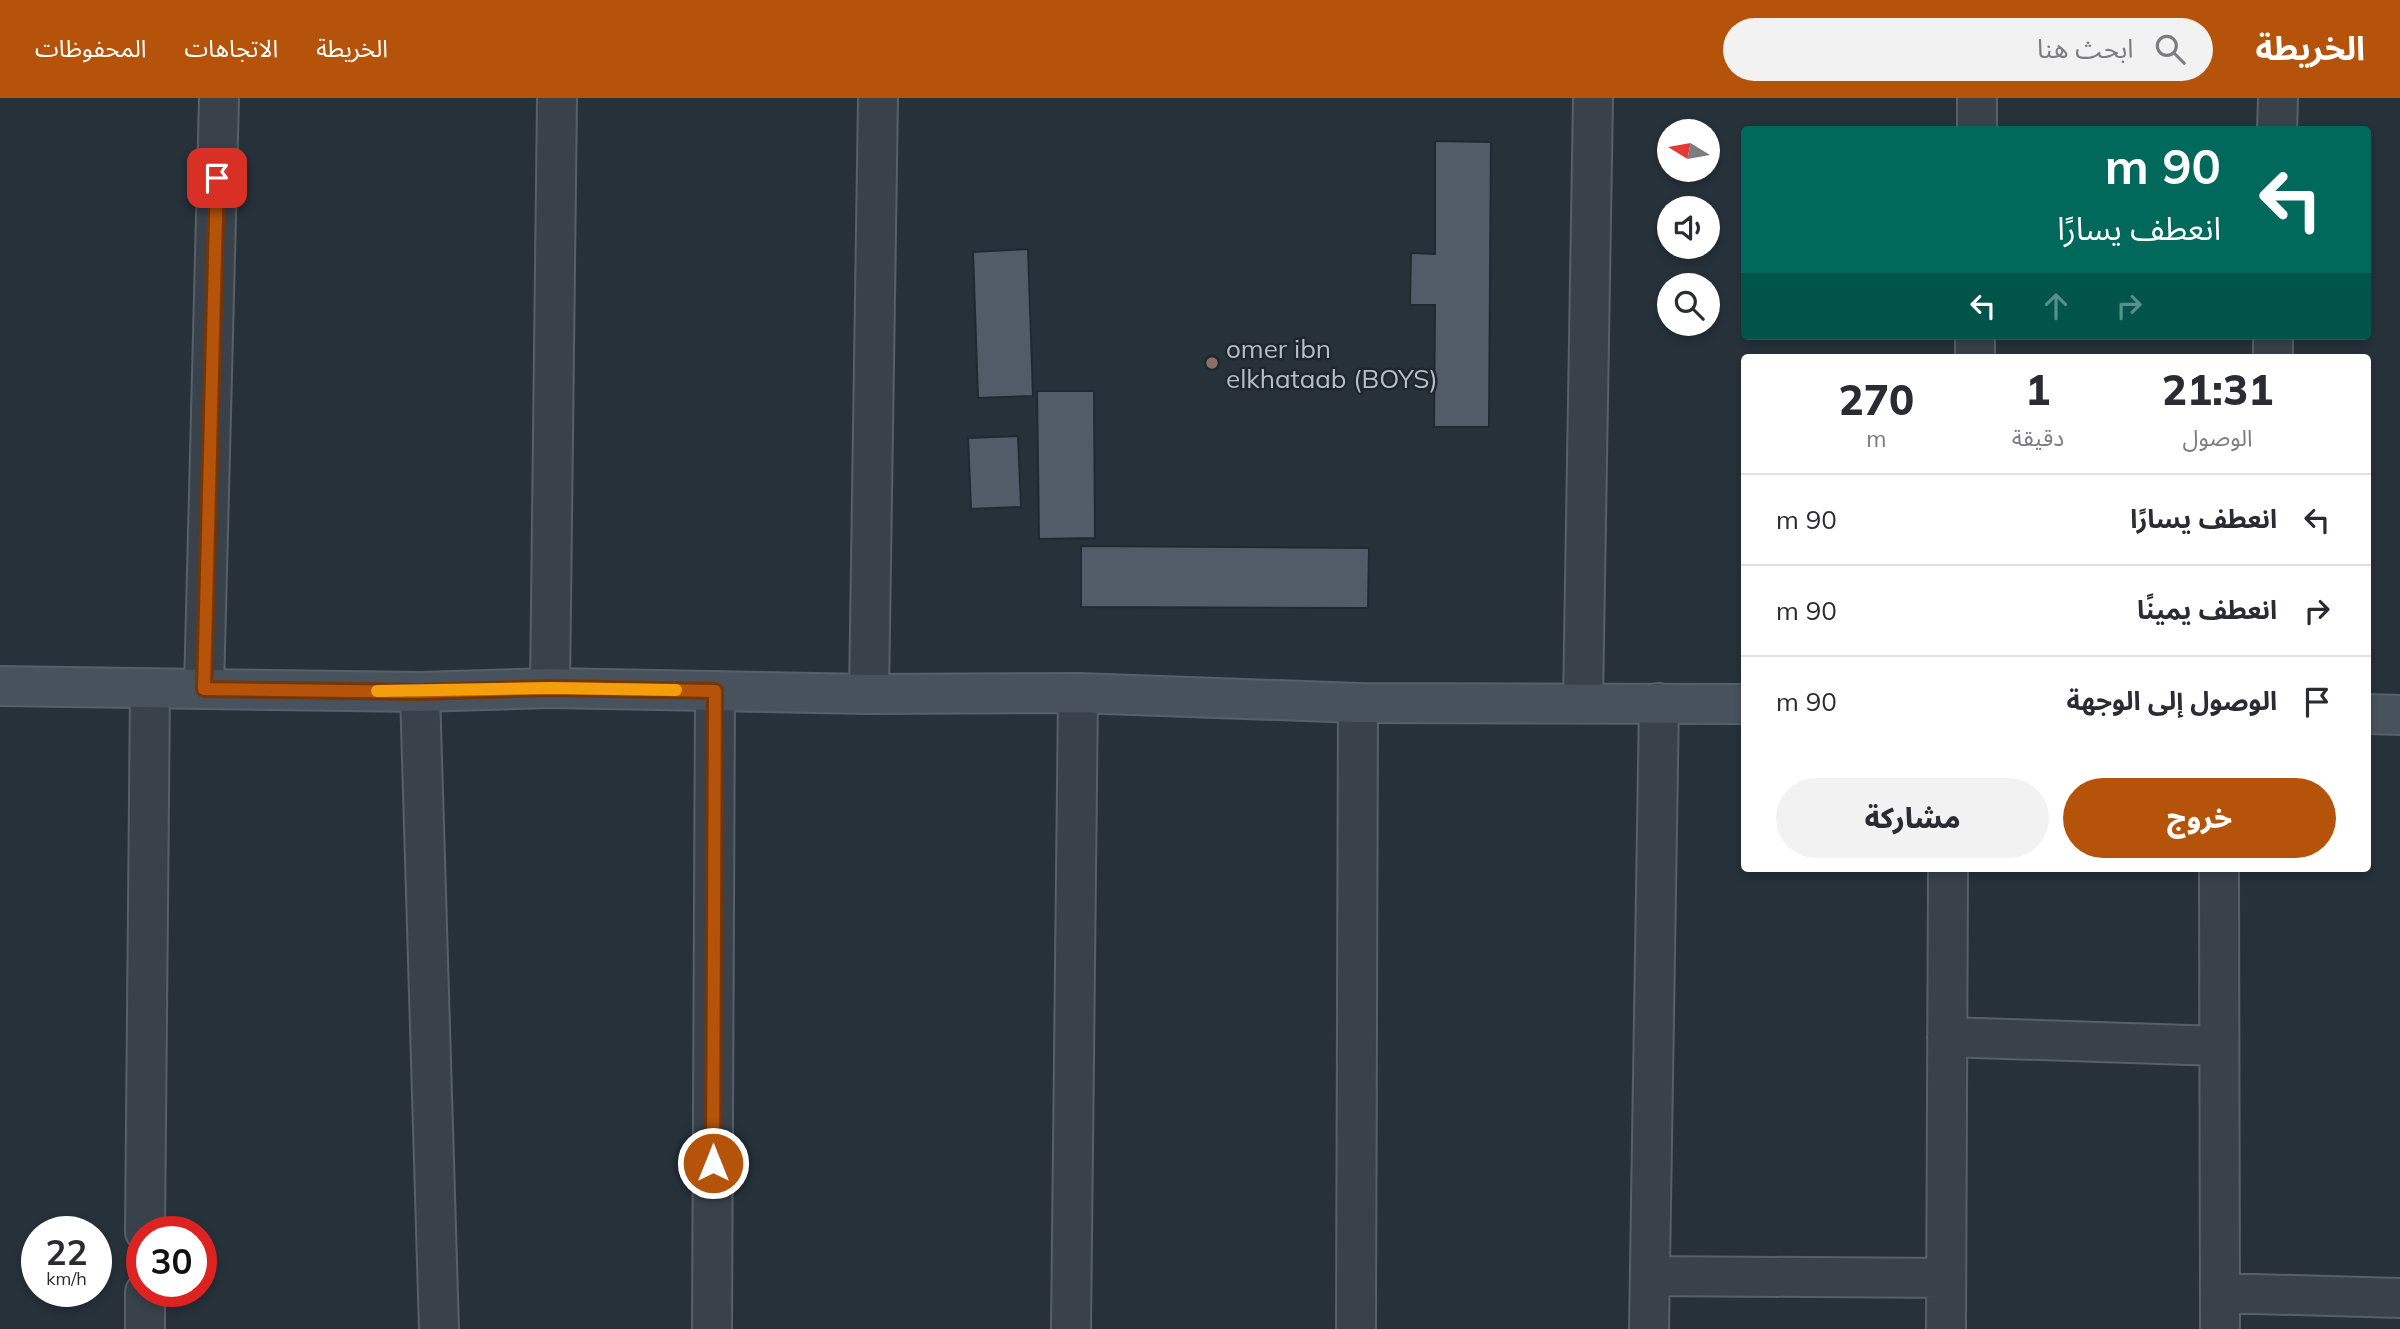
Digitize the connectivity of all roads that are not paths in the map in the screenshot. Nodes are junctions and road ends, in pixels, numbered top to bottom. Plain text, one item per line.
1 (219, 98) edge
2 (557, 98) edge
3 (878, 98) edge
4 (1593, 98) edge
5 (1977, 98) edge
6 (2278, 98) edge
7 (1977, 126) edge
8 (2277, 126) edge
9 (0, 686) edge
10 (550, 688) junction
11 (150, 689) junction
12 (204, 689) junction
13 (715, 691) junction
14 (420, 692) junction
15 (1078, 693) junction
16 (869, 694) junction
17 (1583, 702) junction
18 (1659, 703) junction
19 (1358, 704) junction
20 (1741, 704) edge
21 (2371, 714) edge
22 (2400, 715) edge
23 (1948, 872) edge
24 (2219, 872) edge
25 (1947, 1037) junction
26 (2219, 1046) junction
27 (145, 1216) edge
28 (1650, 1276) junction
29 (1946, 1278) junction
30 (2400, 1298) edge
31 (145, 1307) edge
32 (2220, 1311) edge
33 (145, 1329) edge
34 (439, 1329) edge
35 (712, 1329) edge
36 (1071, 1329) edge
37 (1356, 1329) edge
38 (1649, 1329) edge
39 (1945, 1329) edge

1 - 12 street
2 - 10 street
3 - 16 street
4 - 17 street
5 - 7 street
6 - 8 street
9 - 11 main road
10 - 13 main road
10 - 14 main road
11 - 12 main road
11 - 27 street
12 - 14 main road
13 - 16 main road
13 - 35 street
14 - 34 street
15 - 16 main road
15 - 19 main road
15 - 36 street
17 - 18 main road
17 - 19 main road
18 - 20 main road
18 - 28 street
19 - 37 street
21 - 22 main road
23 - 25 street
24 - 26 street
25 - 26 street
25 - 29 street
26 - 32 street
28 - 29 street
28 - 38 street
29 - 39 street
30 - 32 street
31 - 33 street

